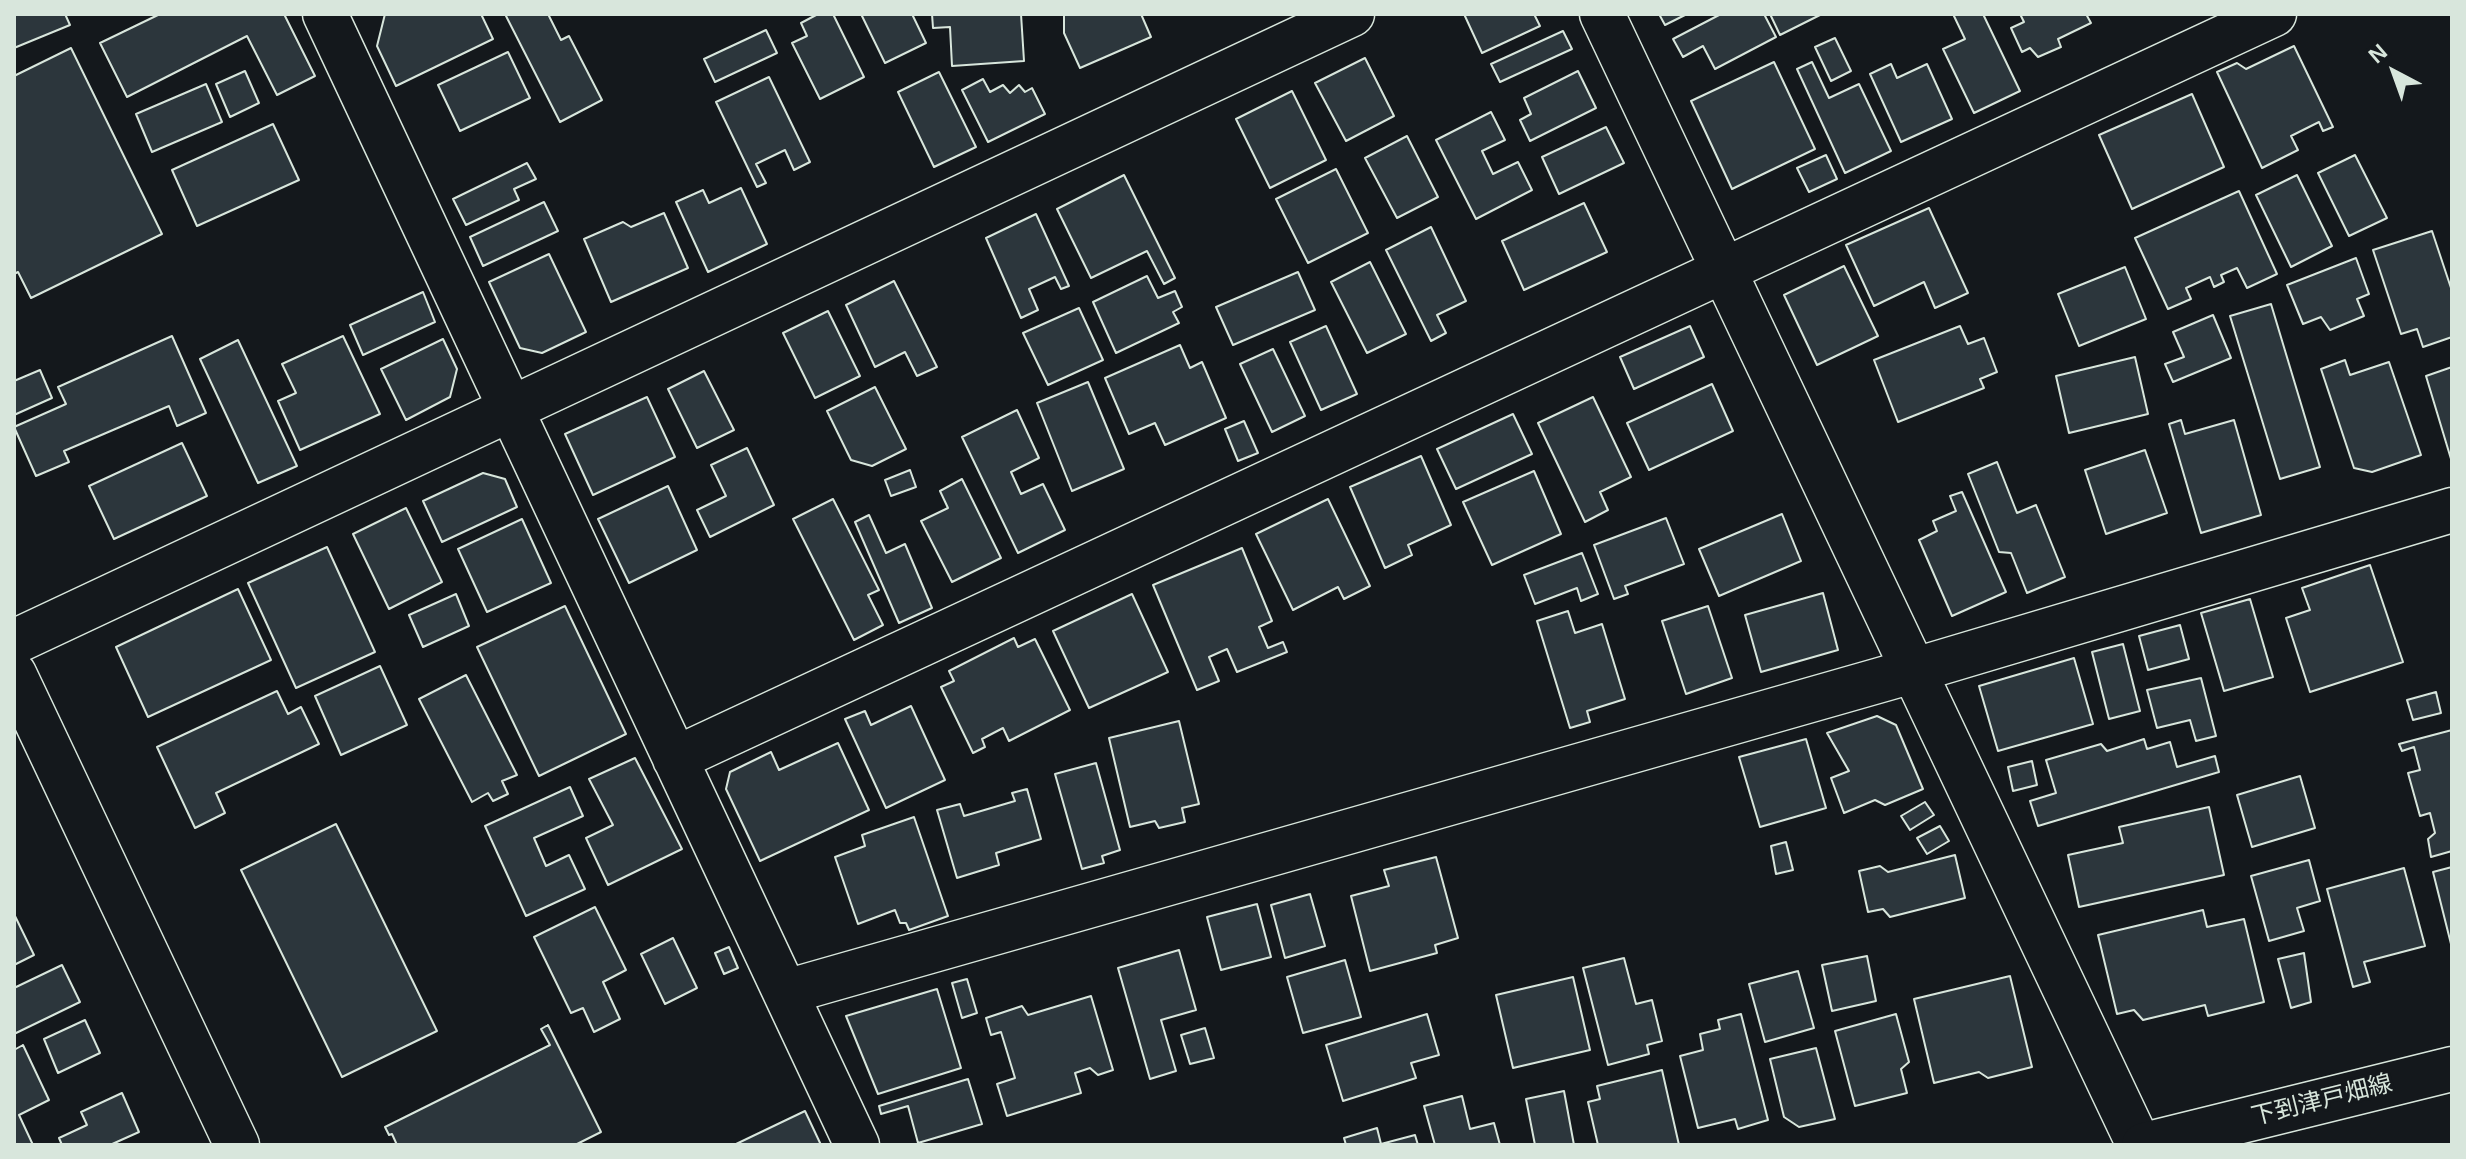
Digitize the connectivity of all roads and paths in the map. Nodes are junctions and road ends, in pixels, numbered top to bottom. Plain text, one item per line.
1 (325, 14) edge
2 (1352, 14) edge
3 (1602, 14) edge
4 (2274, 14) edge
5 (1727, 271) junction
6 (510, 409) junction
7 (2452, 510) edge
8 (14, 642) edge
9 (1912, 671) junction
10 (14, 674) edge
11 (675, 759) junction
12 (786, 992) junction
13 (2452, 1069) edge
14 (237, 1145) edge
15 (857, 1145) edge
16 (2142, 1145) edge

1 - 6 street
2 - 6 street
3 - 5 street
4 - 5 street
5 - 9 street
5 - 11 street
6 - 8 street
6 - 11 street
7 - 9 street
9 - 12 street
9 - 16 street
10 - 14 street
11 - 12 street
12 - 15 street
13 - 16 street, 下到津戸畑線

